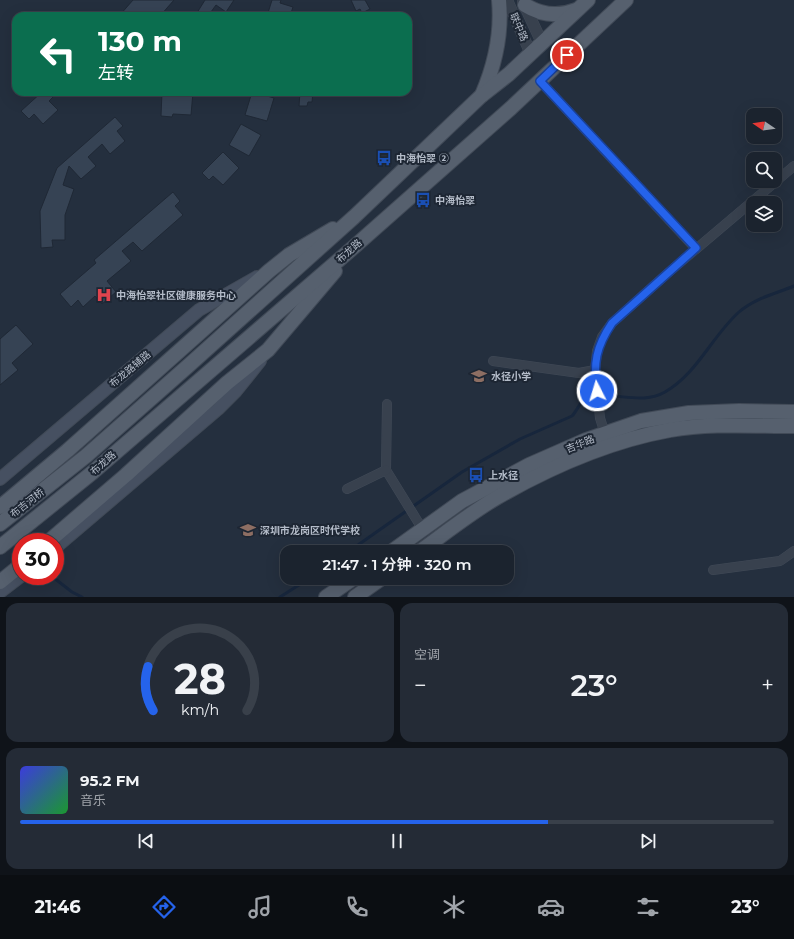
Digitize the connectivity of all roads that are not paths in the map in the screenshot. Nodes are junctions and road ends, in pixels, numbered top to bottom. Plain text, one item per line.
1 (499, 0) edge
2 (506, 0) edge
3 (626, 0) edge
4 (524, 3) edge
5 (583, 5) edge
6 (542, 43) junction
7 (531, 54) junction
8 (540, 81) junction
9 (481, 96) junction
10 (794, 166) edge
11 (354, 217) junction
12 (355, 246) junction
13 (696, 248) junction
14 (269, 271) junction
15 (268, 350) junction
16 (493, 360) dead end
17 (595, 374) junction
18 (387, 404) dead end
19 (794, 412) edge
20 (794, 426) edge
21 (607, 440) junction
22 (386, 470) junction
23 (0, 479) edge
24 (54, 482) joint
25 (347, 489) dead end
26 (65, 495) joint
27 (0, 507) edge
28 (0, 524) edge
29 (423, 530) junction
30 (58, 533) edge
31 (64, 540) edge
32 (401, 545) edge
33 (429, 545) edge
34 (0, 547) edge
35 (794, 551) edge
36 (713, 570) dead end
37 (12, 572) edge
38 (0, 582) edge
39 (12, 583) edge
40 (344, 585) edge
41 (372, 585) edge
42 (0, 592) edge
43 (326, 597) edge
44 (355, 597) edge

1 - 9 main road
2 - 7 street, 联中路
3 - 8 main road, 布龙路
4 - 5 main road
4 - 6 street, 联中路
5 - 6 main road, 布龙路
6 - 7 main road, 布龙路
7 - 9 main road, 布龙路
8 - 12 main road, 布龙路
8 - 13 street
9 - 11 main road, 布龙路
10 - 13 street
11 - 14 main road
11 - 24 main road, 布龙路
12 - 15 main road
12 - 26 main road, 布龙路
13 - 17 street
14 - 23 main road, 布龙路辅路
14 - 27 main road
15 - 30 main road
15 - 31 main road
16 - 17 street
17 - 21 street
18 - 22 street
19 - 21 main road, 吉华路
20 - 21 main road, 吉华路
21 - 29 main road, 吉华路
21 - 33 main road, 吉华路
22 - 25 street
22 - 29 street
24 - 28 main road, 布吉河桥
26 - 34 main road, 布吉河桥
29 - 32 main road, 吉华路
35 - 36 street
37 - 38 main road
39 - 42 main road
40 - 43 main road
41 - 44 main road

